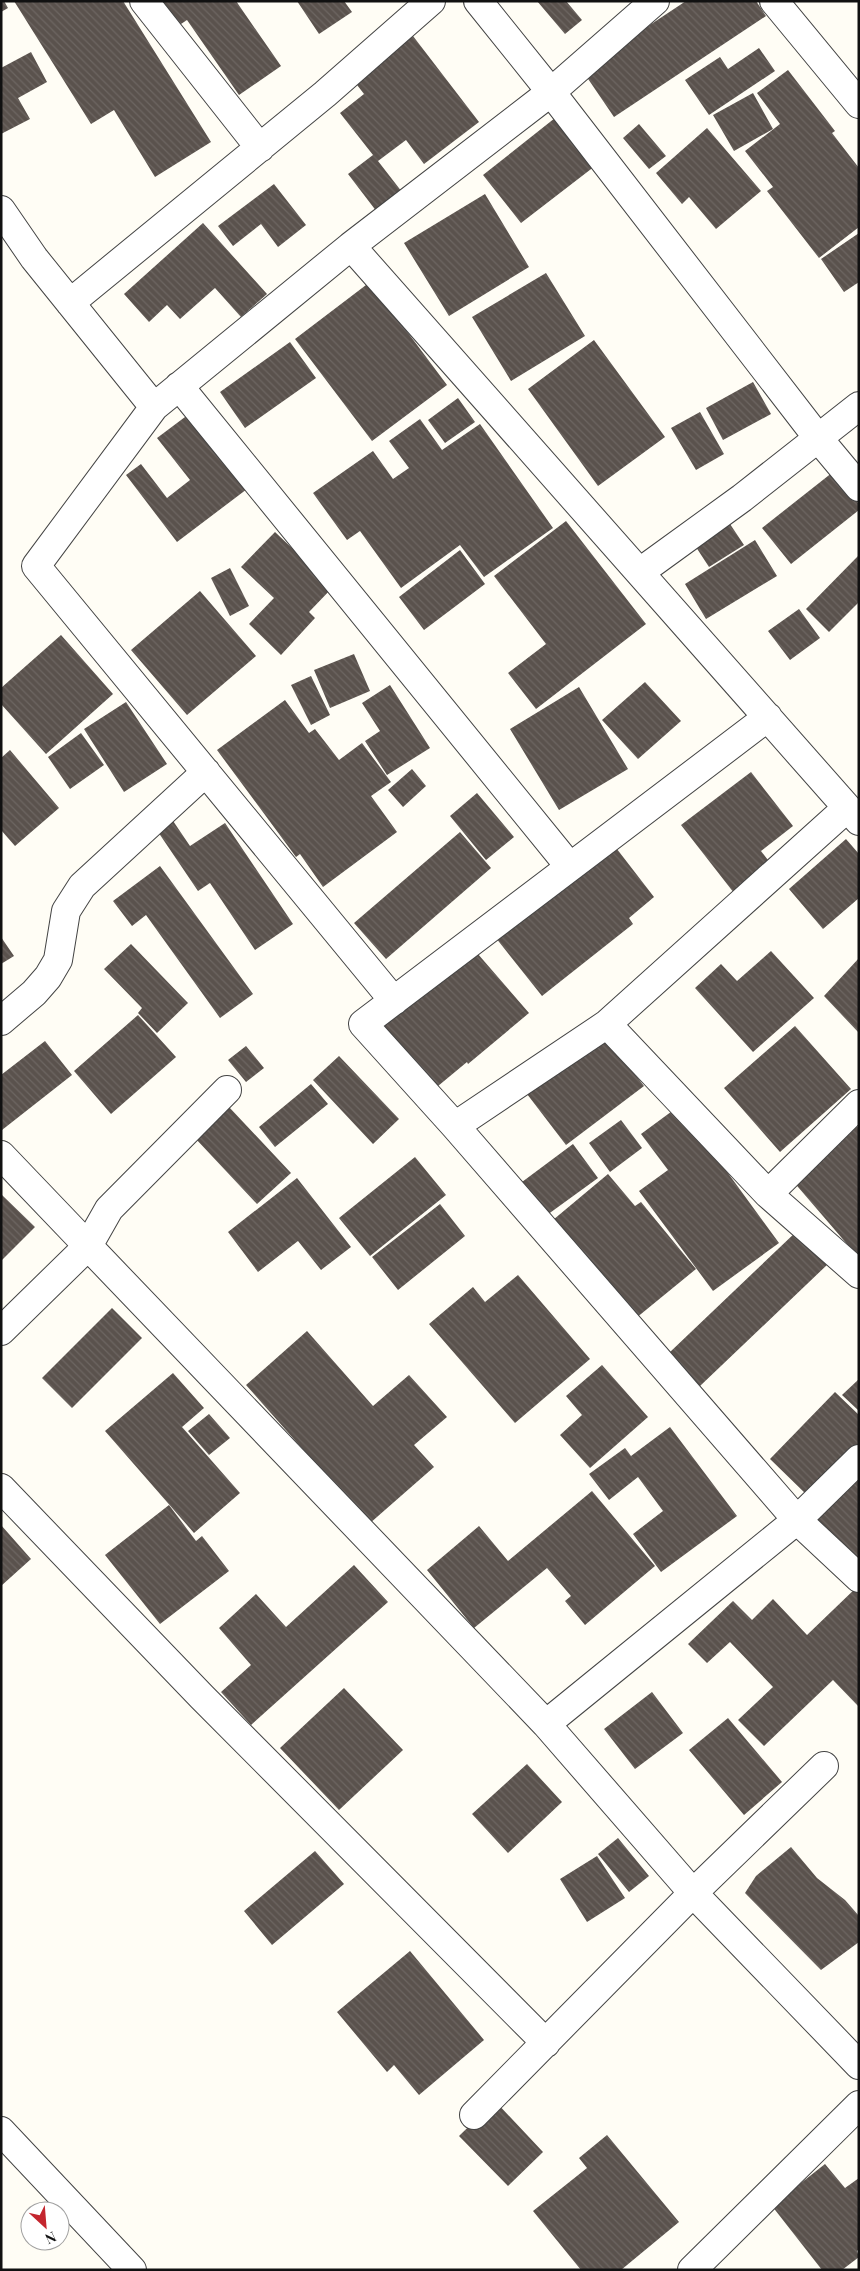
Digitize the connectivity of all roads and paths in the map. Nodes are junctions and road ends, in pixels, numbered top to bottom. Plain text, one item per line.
1 (144, 1) edge
2 (431, 1) edge
3 (478, 1) edge
4 (654, 1) edge
5 (774, 1) edge
6 (551, 92) junction
7 (859, 104) edge
8 (260, 148) junction
9 (1, 210) edge
10 (351, 246) junction
11 (70, 304) junction
12 (180, 386) junction
13 (859, 406) edge
14 (154, 407) junction
15 (818, 438) junction
16 (859, 487) edge
17 (640, 572) junction
18 (768, 718) junction
19 (206, 772) junction
20 (853, 815) edge
21 (570, 867) junction
22 (394, 1001) junction
23 (1, 1021) edge
24 (607, 1024) junction
25 (227, 1090) dead end
26 (859, 1104) edge
27 (455, 1126) junction
28 (1, 1155) edge
29 (768, 1194) junction
30 (88, 1246) junction
31 (859, 1274) edge
32 (1, 1331) edge
33 (859, 1459) edge
34 (1, 1488) edge
35 (797, 1520) junction
36 (859, 1578) edge
37 (546, 1724) junction
38 (824, 1766) dead end
39 (693, 1893) junction
40 (546, 2043) junction
41 (859, 2065) edge
42 (859, 2106) edge
43 (474, 2115) dead end
44 (1, 2131) edge
45 (132, 2270) edge
46 (692, 2270) edge

1 - 8 street
2 - 8 street
3 - 6 street
4 - 6 street
5 - 7 street
6 - 10 street
6 - 15 street
8 - 11 street
9 - 11 street
10 - 12 street
10 - 17 street
11 - 14 street
12 - 14 street
12 - 21 street
13 - 15 street
14 - 19 street
15 - 16 street
15 - 17 street
17 - 18 street
18 - 20 street
18 - 21 street
19 - 22 street
19 - 23 street
20 - 24 street
21 - 22 street
22 - 27 street
24 - 27 street
24 - 29 street
25 - 30 street
26 - 29 street
27 - 35 street
28 - 30 street
29 - 31 street
30 - 32 street
30 - 37 street
33 - 35 street
34 - 40 street
35 - 36 street
35 - 37 street
37 - 39 street
38 - 39 street
39 - 40 street
39 - 41 street
40 - 43 street
42 - 46 street
44 - 45 street

